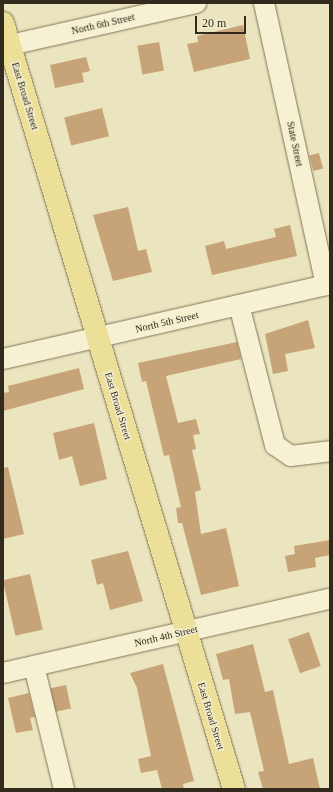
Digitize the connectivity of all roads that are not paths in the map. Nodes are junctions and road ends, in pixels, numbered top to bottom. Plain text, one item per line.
1 (196, 3) edge
2 (264, 3) edge
3 (3, 23) edge
4 (10, 45) junction
5 (328, 285) edge
6 (239, 305) junction
7 (98, 338) junction
8 (3, 359) edge
9 (330, 451) edge
10 (330, 599) edge
11 (186, 632) junction
12 (34, 666) junction
13 (3, 673) edge
14 (64, 789) edge
15 (234, 789) edge

1 - 4 street, North 6th Street
2 - 5 street, State Street
3 - 4 main road, East Broad Street
4 - 7 main road, East Broad Street
5 - 6 street, North 5th Street
6 - 7 street, North 5th Street
6 - 9 street
7 - 8 street, North 5th Street
7 - 11 main road, East Broad Street
10 - 11 street, North 4th Street
11 - 12 street, North 4th Street
11 - 15 main road, East Broad Street
12 - 13 street, North 4th Street
12 - 14 street

